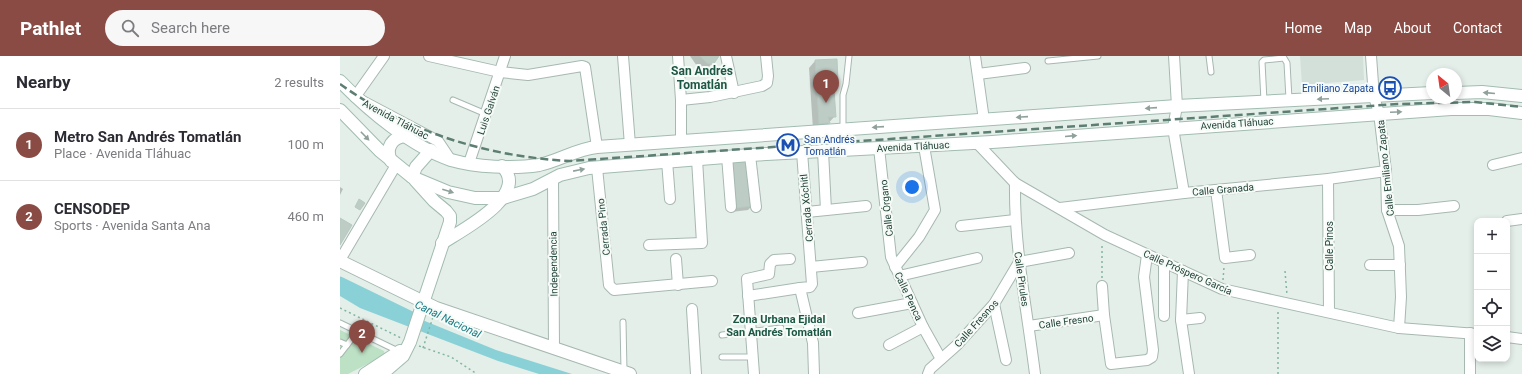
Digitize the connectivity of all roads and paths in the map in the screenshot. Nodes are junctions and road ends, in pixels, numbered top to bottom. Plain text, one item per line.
1 (384, 56) edge
2 (429, 56) edge
3 (505, 56) edge
4 (623, 56) edge
5 (678, 56) edge
6 (726, 56) edge
7 (766, 56) edge
8 (849, 56) edge
9 (975, 56) edge
10 (1098, 56) edge
11 (1174, 56) edge
12 (1208, 56) edge
13 (1371, 56) edge
14 (1048, 61) dead end
15 (1025, 68) dead end
16 (500, 72) junction
17 (1210, 72) dead end
18 (978, 74) junction
19 (340, 81) edge
20 (734, 93) junction
21 (1462, 93) edge
22 (1426, 94) edge
23 (1374, 96) junction
24 (1522, 96) edge
25 (355, 97) junction
26 (453, 100) dead end
27 (681, 100) junction
28 (1289, 100) junction
29 (1265, 102) junction
30 (1177, 106) junction
31 (340, 110) edge
32 (1379, 113) junction
33 (1522, 113) edge
34 (486, 114) junction
35 (984, 120) junction
36 (902, 126) junction
37 (1173, 128) junction
38 (843, 130) junction
39 (406, 136) junction
40 (681, 141) junction
41 (977, 143) junction
42 (630, 145) junction
43 (924, 146) junction
44 (597, 147) junction
45 (904, 147) junction
46 (879, 148) junction
47 (431, 150) junction
48 (823, 151) junction
49 (802, 152) junction
50 (750, 155) junction
51 (727, 156) junction
52 (697, 158) junction
53 (1522, 158) edge
54 (450, 160) junction
55 (668, 161) junction
56 (394, 163) junction
57 (469, 163) junction
58 (1493, 165) dead end
59 (502, 166) junction
60 (598, 168) junction
61 (1386, 171) junction
62 (412, 177) junction
63 (553, 179) junction
64 (1328, 180) junction
65 (1015, 183) junction
66 (1216, 190) junction
67 (1184, 192) junction
68 (503, 198) junction
69 (670, 199) dead end
70 (866, 206) dead end
71 (1454, 206) dead end
72 (731, 207) dead end
73 (756, 207) dead end
74 (1060, 208) junction
75 (826, 210) junction
76 (1387, 210) junction
77 (807, 212) junction
78 (1522, 219) edge
79 (1015, 220) junction
80 (1510, 221) edge
81 (960, 226) dead end
82 (1105, 235) junction
83 (442, 243) junction
84 (649, 245) dead end
85 (1069, 253) dead end
86 (1147, 255) junction
87 (1250, 255) dead end
88 (790, 258) dead end
89 (977, 258) dead end
90 (1225, 258) junction
91 (676, 259) dead end
92 (340, 261) edge
93 (862, 262) dead end
94 (1019, 262) junction
95 (1164, 262) junction
96 (811, 265) junction
97 (1370, 265) dead end
98 (1400, 265) junction
99 (895, 267) junction
100 (1183, 271) junction
101 (1285, 271) dead end
102 (900, 276) junction
103 (712, 281) dead end
104 (678, 284) junction
105 (1102, 286) joint
106 (800, 288) junction
107 (1222, 289) junction
108 (748, 296) junction
109 (912, 303) junction
110 (1283, 303) junction
111 (994, 304) junction
112 (423, 306) junction
113 (692, 309) dead end
114 (1329, 312) junction
115 (858, 313) dead end
116 (434, 315) dead end
117 (1104, 316) junction
118 (1164, 316) dead end
119 (1200, 318) dead end
120 (1181, 320) junction
121 (340, 322) edge
122 (624, 322) dead end
123 (1029, 326) junction
124 (923, 327) junction
125 (780, 328) dead end
126 (1399, 328) junction
127 (751, 331) junction
128 (357, 332) junction
129 (722, 334) dead end
130 (1473, 334) edge
131 (1510, 337) edge
132 (1522, 339) edge
133 (340, 342) edge
134 (347, 345) junction
135 (889, 345) dead end
136 (423, 348) dead end
137 (554, 348) junction
138 (402, 352) junction
139 (340, 354) edge
140 (722, 356) dead end
141 (753, 357) junction
142 (941, 359) junction
143 (1006, 360) dead end
144 (1111, 369) edge
145 (627, 373) edge
146 (365, 374) edge
147 (382, 374) edge
148 (696, 374) edge
149 (754, 374) edge
150 (814, 374) edge
151 (928, 374) edge
152 (1036, 374) edge
153 (1189, 374) edge
154 (1278, 374) edge
155 (1470, 374) edge

1 - 25 street
2 - 16 street
3 - 16 street, Luis Galván
4 - 42 street
5 - 27 street
6 - 20 street
7 - 20 street
8 - 38 lane
9 - 18 street
10 - 14 lane
11 - 30 street
12 - 17 lane
13 - 23 street, Calle Emiliano Zapata
15 - 18 street
16 - 34 street, Luis Galván
16 - 44 street
18 - 35 street
19 - 25 main road, Avenida Tláhuac
20 - 27 street
24 -> 21 main road
22 - 23 main road, Avenida Tláhuac
23 -> 28 main road, Avenida Tláhuac
23 - 32 street, Calle Emiliano Zapata
25 - 39 main road, Avenida Tláhuac
25 - 54 street, Avenida Tláhuac
26 - 34 lane
27 - 40 street
28 - 29 main road, Avenida Tláhuac
28 - 29 lane
29 - 30 main road, Avenida Tláhuac
30 -> 35 main road, Avenida Tláhuac
30 - 37 street
31 -> 56 main road, Avenida Tláhuac
32 -> 33 main road, Avenida Tláhuac
32 - 37 main road, Avenida Tláhuac
32 - 61 street, Calle Emiliano Zapata
34 - 57 street, Luis Galván
35 - 36 main road, Avenida Tláhuac
36 -> 38 main road, Avenida Tláhuac
36 - 45 main road
41 -> 37 main road, Avenida Tláhuac
37 - 67 street
38 - 40 main road, Avenida Tláhuac
39 - 47 main road, Avenida Tláhuac
39 - 56 main road
40 - 42 main road, Avenida Tláhuac
41 - 43 main road, Avenida Tláhuac
41 - 65 street, Calle Próspero García
42 - 44 main road, Avenida Tláhuac
43 - 45 main road, Avenida Tláhuac
43 - 99 street, Calle Penca
44 - 59 main road, Avenida Tláhuac
45 - 46 main road, Avenida Tláhuac
46 - 48 main road, Avenida Tláhuac
46 - 99 street, Calle Órgano
47 - 54 main road, Avenida Tláhuac
47 - 62 main road
48 - 49 main road, Avenida Tláhuac
48 - 75 street
49 - 50 main road, Avenida Tláhuac
49 - 77 street, Cerrada Xóchitl
50 - 51 main road, Avenida Tláhuac
50 - 73 street
51 - 52 main road, Avenida Tláhuac
51 - 72 street
52 - 55 main road, Avenida Tláhuac
52 - 84 street
53 - 58 street
54 - 57 main road, Avenida Tláhuac
55 - 60 main road, Avenida Tláhuac
55 - 69 street
56 - 62 main road, Avenida Tláhuac
56 - 92 street
57 - 59 main road, Avenida Tláhuac
59 - 68 main road
63 -> 60 main road, Avenida Tláhuac
60 - 104 street, Cerrada Pino
61 - 64 street, Calle Granada
61 - 76 street, Calle Emiliano Zapata
62 -> 68 main road, Avenida Tláhuac
62 - 83 main road
63 - 68 main road, Avenida Tláhuac
63 - 137 street, Independencia
64 - 66 street, Calle Granada
64 - 114 street, Calle Pinos
65 - 74 street, Calle Próspero García
65 - 79 street, Calle Pirules
66 - 67 street, Calle Granada
66 - 90 street
67 - 74 street, Calle Granada
68 - 83 main road
70 - 75 street
71 - 76 street
74 - 82 street, Calle Próspero García
75 - 77 street
76 - 98 street, Calle Emiliano Zapata
77 - 96 street, Cerrada Xóchitl
78 - 80 street
79 - 81 street
79 - 94 street, Calle Pirules
82 - 86 street, Calle Próspero García
82 - 105 path
83 - 112 main road
85 - 94 street
86 - 95 street, Calle Próspero García
86 - 144 street
87 - 90 street
88 - 108 street
89 - 102 street
90 - 107 path
91 - 104 street
92 - 112 main road
93 - 96 street
94 - 111 street, Calle Fresnos
94 - 123 street, Calle Pirules
95 - 100 street, Calle Próspero García
95 - 118 street
96 - 106 street, Cerrada Xóchitl
97 - 98 street
98 - 126 street, Calle Emiliano Zapata
99 - 102 street, Calle Penca
100 - 107 street, Calle Próspero García
100 - 120 street
101 - 110 path
102 - 109 street, Calle Penca
103 - 104 street
105 - 117 street
106 - 108 street
106 - 150 street
107 - 110 street, Calle Próspero García
108 - 127 street
109 - 115 street
109 - 124 street, Calle Penca
110 - 114 street, Calle Próspero García
110 - 154 path
111 - 142 street, Calle Fresnos
111 - 143 street
112 - 137 main road
112 - 138 main road
113 - 148 street
114 - 126 street, Calle Próspero García
116 - 136 path
117 - 123 street, Calle Fresno
117 - 144 street
119 - 120 street
120 - 153 street
121 - 128 lane
122 - 145 lane
123 - 152 street, Calle Pirules
124 - 135 street
124 - 142 street, Calle Penca
125 - 127 lane
126 - 130 street, Calle Próspero García
127 - 129 lane
127 - 141 street
128 - 134 lane
128 - 138 lane
130 - 155 street
131 - 132 street
133 - 134 lane
134 - 139 lane
137 - 145 main road
138 - 146 main road
138 - 147 main road
140 - 141 lane
141 - 149 street
142 - 151 street, Calle Fresnos

